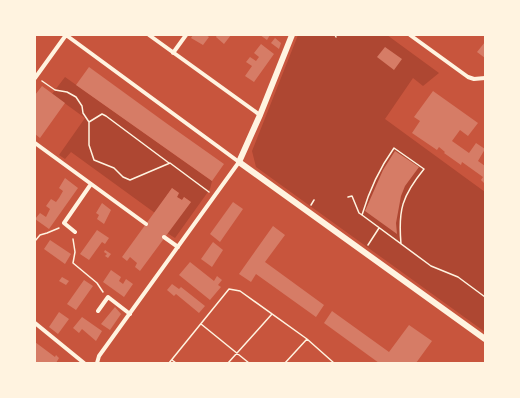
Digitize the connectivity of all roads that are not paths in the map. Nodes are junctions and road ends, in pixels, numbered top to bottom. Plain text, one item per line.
1 (66, 35) edge
2 (149, 35) edge
3 (186, 35) edge
4 (292, 35) edge
5 (410, 35) edge
6 (173, 53) junction
7 (36, 78) edge
8 (484, 78) edge
9 (260, 115) junction
10 (35, 143) edge
11 (239, 162) junction
12 (91, 184) junction
13 (146, 224) dead end
14 (75, 232) road end
15 (164, 237) dead end
16 (178, 247) junction
17 (98, 310) dead end
18 (130, 314) junction
19 (35, 323) edge
20 (485, 339) edge
21 (84, 363) edge
22 (97, 363) edge

1 - 7 street
1 - 11 street
2 - 6 street
3 - 6 street
4 - 9 street
5 - 8 street
6 - 9 street
9 - 11 street
10 - 12 street
11 - 16 street
11 - 20 street
12 - 13 street
12 - 14 street
15 - 16 street
16 - 18 street
17 - 18 street
18 - 22 street
19 - 21 street

